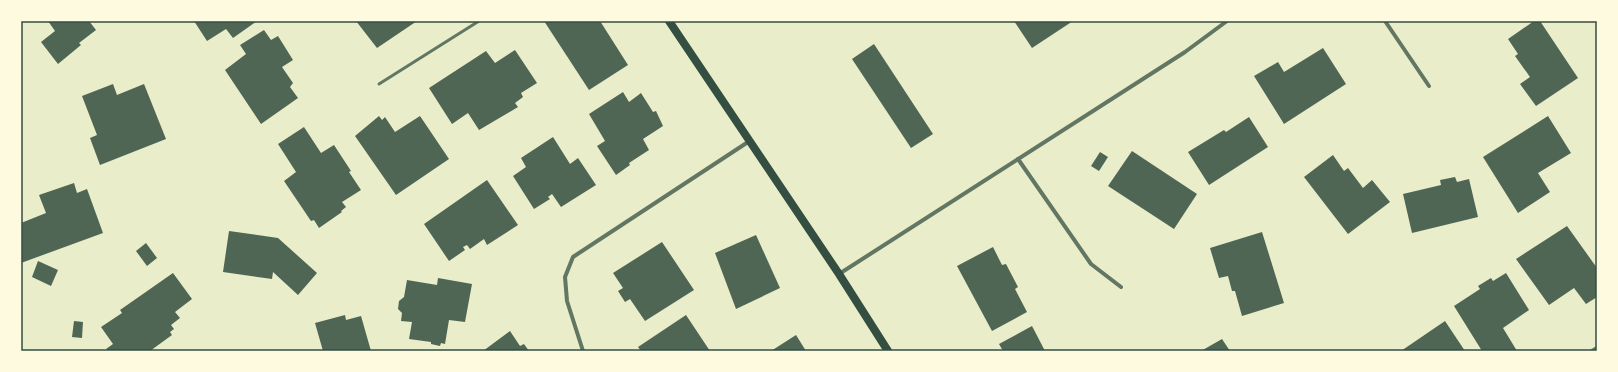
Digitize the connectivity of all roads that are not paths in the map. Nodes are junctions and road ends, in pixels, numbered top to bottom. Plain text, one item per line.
1 (479, 21) edge
2 (669, 21) edge
3 (1227, 21) edge
4 (1385, 21) edge
5 (379, 84) dead end
6 (1429, 86) dead end
7 (748, 142) junction
8 (1018, 159) junction
9 (839, 274) junction
10 (1120, 287) dead end
11 (1597, 348) edge
12 (583, 351) edge
13 (888, 351) edge
14 (1592, 351) edge

1 - 5 lane
2 - 7 main road
3 - 8 street
4 - 6 street
7 - 9 main road
7 - 12 street
8 - 9 street
8 - 10 street
9 - 13 main road
11 - 14 street

